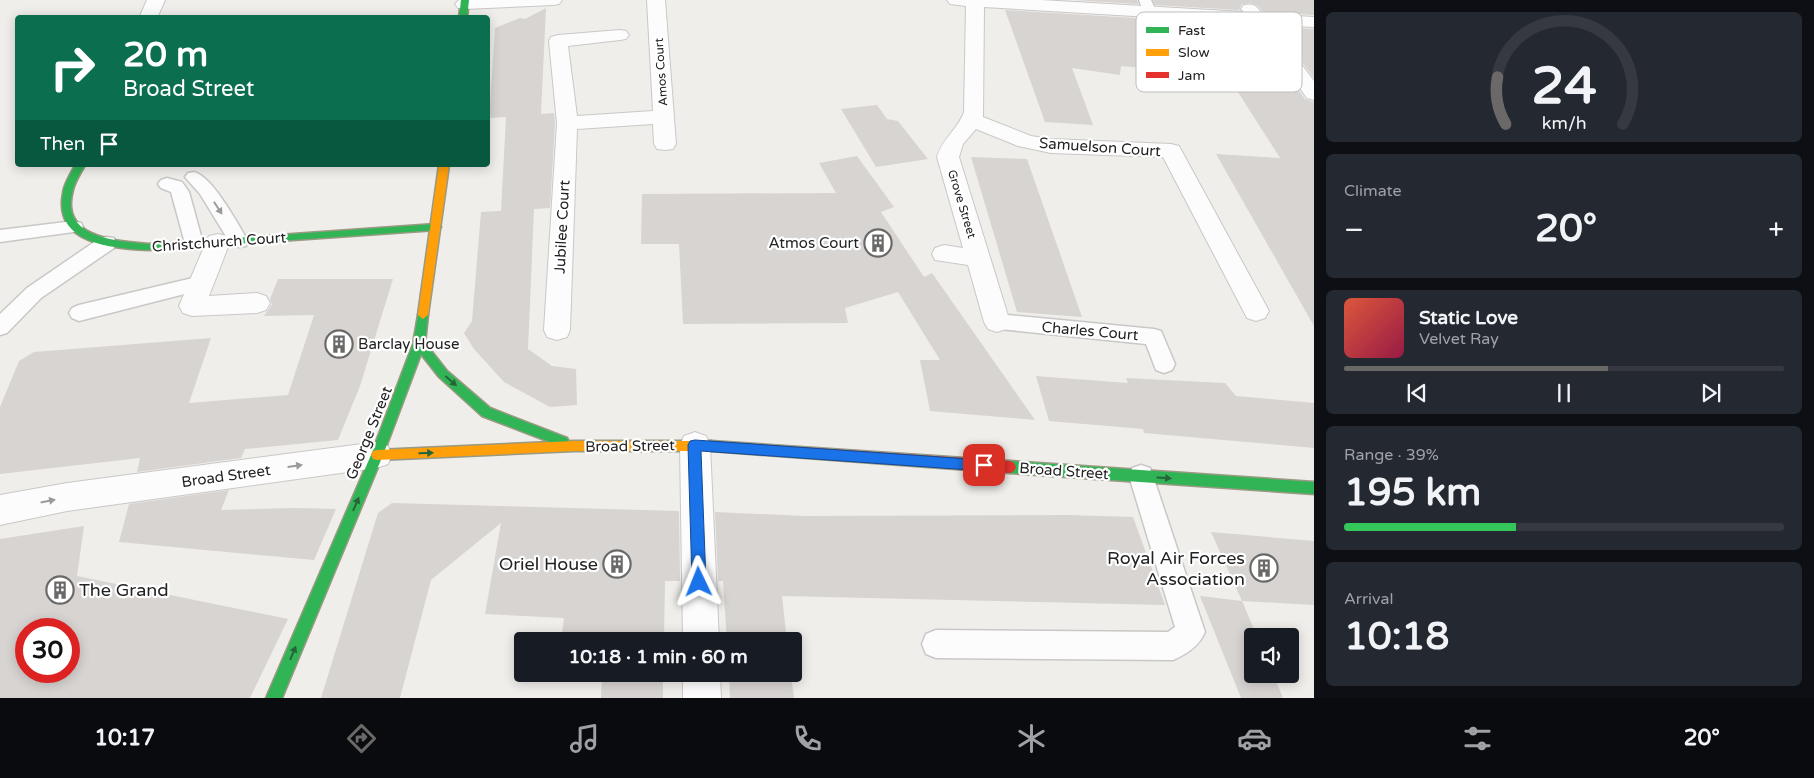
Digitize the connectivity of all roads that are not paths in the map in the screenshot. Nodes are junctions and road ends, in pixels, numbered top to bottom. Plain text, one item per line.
1 (156, 0) edge
2 (554, 0) edge
3 (656, 0) edge
4 (966, 0) edge
5 (1244, 0) edge
6 (1147, 6) edge
7 (464, 7) edge
8 (1202, 12) edge
9 (1253, 12) edge
10 (149, 15) edge
11 (620, 35) dead end
12 (1302, 78) edge
13 (1314, 94) edge
14 (664, 117) junction
15 (972, 120) junction
16 (567, 123) junction
17 (665, 144) dead end
18 (79, 167) edge
19 (444, 167) edge
20 (194, 177) dead end
21 (167, 184) dead end
22 (74, 227) junction
23 (436, 227) junction
24 (0, 236) edge
25 (217, 242) junction
26 (107, 243) junction
27 (944, 254) dead end
28 (978, 258) junction
29 (201, 283) junction
30 (257, 303) dead end
31 (1256, 311) dead end
32 (79, 314) dead end
33 (997, 322) joint
34 (0, 327) edge
35 (557, 330) dead end
36 (419, 344) junction
37 (1164, 364) dead end
38 (695, 445) junction
39 (574, 446) junction
40 (377, 455) junction
41 (1141, 476) junction
42 (1314, 488) edge
43 (0, 510) edge
44 (701, 632) edge
45 (936, 644) dead end
46 (702, 682) edge
47 (274, 698) edge
48 (702, 698) edge

1 - 10 street
2 - 7 street
3 - 14 street, Amos Court
4 - 6 street
4 - 15 street
5 - 9 street
6 - 8 street
11 - 16 street, Jubilee Court
12 - 13 street
14 - 16 street
14 - 17 street, Amos Court
15 - 28 street, Grove Street
15 - 31 street, Samuelson Court
16 - 35 street, Jubilee Court
18 - 22 street
19 - 23 street, George Street
20 -> 25 lane
21 - 25 lane
22 - 24 lane
22 - 26 street, Christchurch Court
23 - 25 street, Christchurch Court
23 - 36 street, George Street
25 - 26 street, Christchurch Court
25 - 29 street
26 - 34 lane
27 - 28 street
28 - 33 street, Grove Street
29 - 30 street
29 - 32 lane
33 - 37 lane, Charles Court
36 -> 39 street, Broad Street
36 - 40 street, George Street
38 - 39 street, Broad Street
38 - 41 street, Broad Street
38 - 44 street
40 -> 39 street, Broad Street
43 -> 40 street, Broad Street
47 -> 40 street, George Street
41 -> 42 street, Broad Street
41 - 45 lane
46 - 48 street

